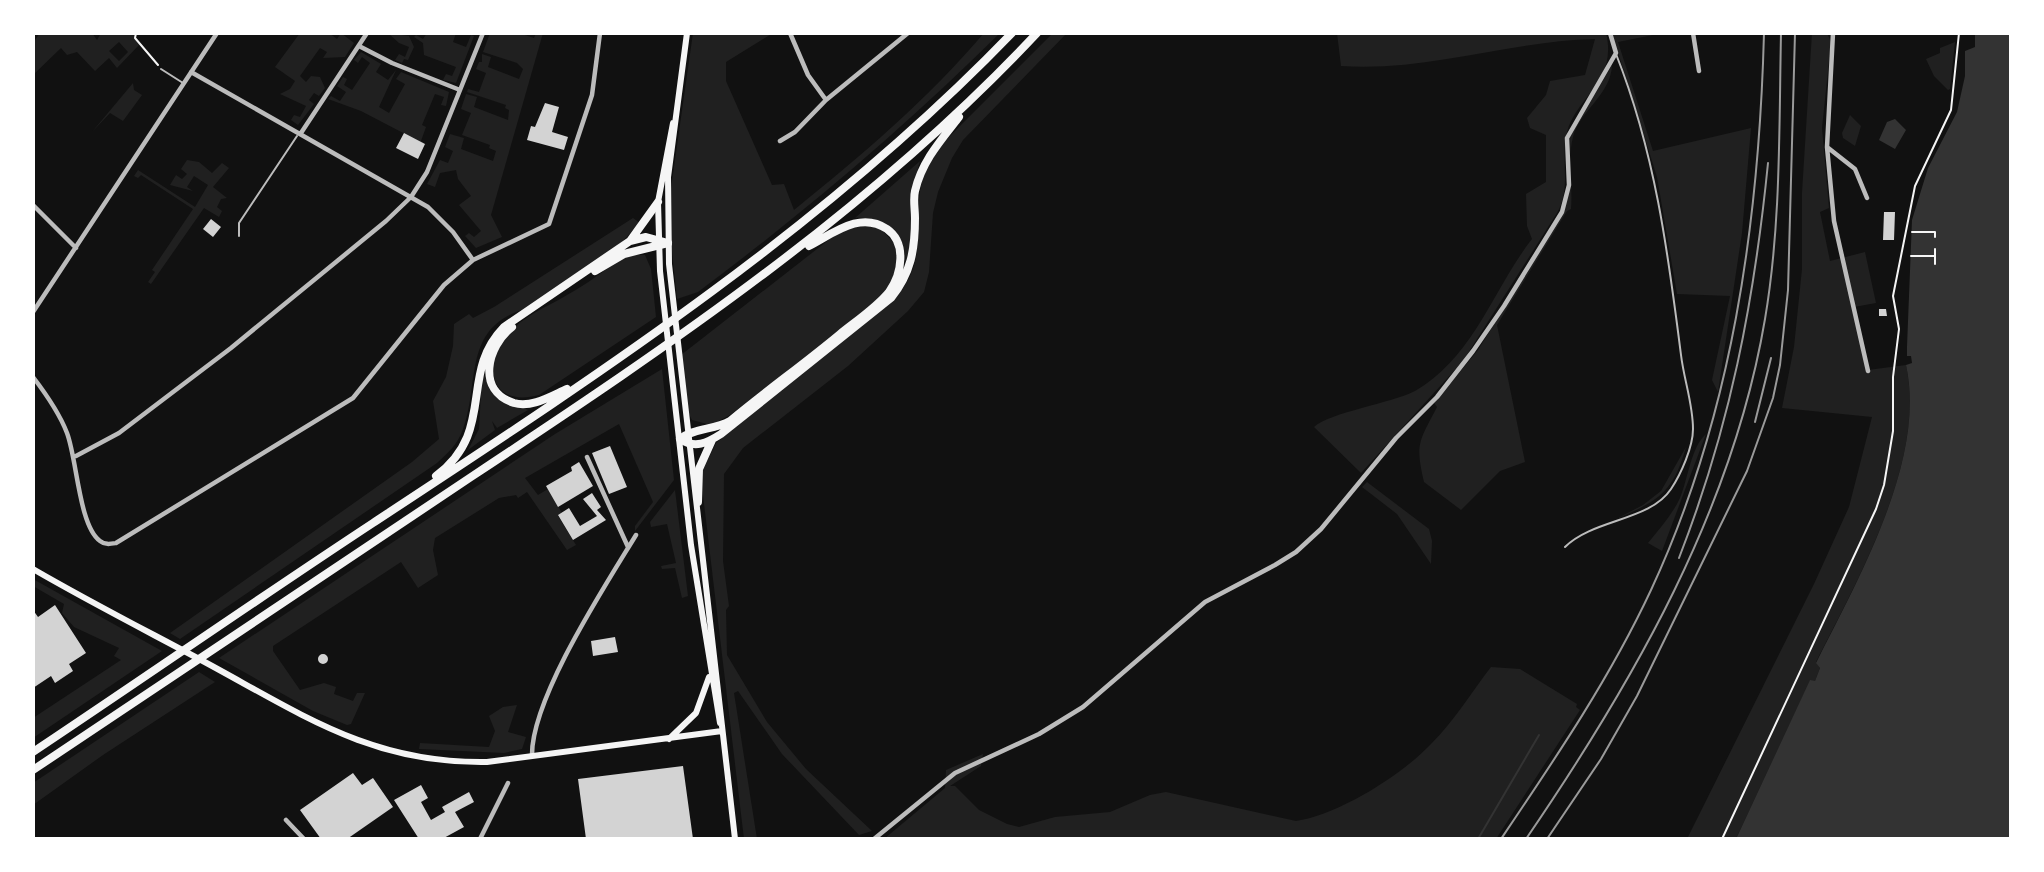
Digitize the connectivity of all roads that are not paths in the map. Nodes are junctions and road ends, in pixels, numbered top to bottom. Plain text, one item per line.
1 (217, 33) edge
2 (367, 33) edge
3 (483, 33) edge
4 (600, 33) edge
5 (687, 33) edge
6 (790, 33) edge
7 (908, 33) edge
8 (1012, 33) edge
9 (1037, 33) edge
10 (1610, 33) edge
11 (1693, 33) edge
12 (1833, 33) edge
13 (359, 46) junction
14 (1616, 53) junction
15 (162, 69) road end
16 (1699, 71) dead end
17 (191, 72) junction
18 (184, 83) junction
19 (460, 90) junction
20 (982, 90) junction
21 (826, 100) junction
22 (673, 122) junction
23 (301, 133) junction
24 (780, 141) dead end
25 (1826, 147) junction
26 (411, 197) junction
27 (1867, 198) dead end
28 (658, 202) junction
29 (33, 205) edge
30 (239, 236) dead end
31 (630, 242) junction
32 (658, 242) junction
33 (668, 243) junction
34 (76, 248) junction
35 (794, 254) junction
36 (473, 260) junction
37 (33, 312) edge
38 (1868, 371) dead end
39 (33, 377) edge
40 (586, 381) junction
41 (684, 436) junction
42 (712, 440) junction
43 (689, 445) junction
44 (76, 456) junction
45 (587, 457) dead end
46 (698, 502) junction
47 (369, 525) junction
48 (636, 535) dead end
49 (1565, 547) dead end
50 (629, 548) junction
51 (33, 569) edge
52 (710, 668) junction
53 (722, 731) junction
54 (668, 739) junction
55 (33, 752) edge
56 (532, 757) junction
57 (33, 770) edge
58 (508, 783) dead end
59 (286, 820) dead end
60 (304, 839) edge
61 (480, 839) edge
62 (735, 839) edge
63 (874, 839) edge

1 - 17 street
2 - 13 street
3 - 19 street
4 - 36 street
5 - 22 main road
6 - 21 street
7 - 21 street
8 - 40 highway
9 - 20 highway
10 - 14 street
11 - 16 street
12 - 25 street
13 - 19 street
13 - 23 street
14 - 49 lane
14 - 63 street
15 - 18 lane
17 - 18 street
17 - 23 street
18 - 34 street
19 - 26 street
20 - 35 highway
20 - 42 highway
21 - 24 street
22 - 28 main road
22 - 33 main road
23 - 26 street
23 - 30 lane
25 - 27 street
25 - 38 street
26 - 36 street
26 - 44 street
28 - 31 highway
28 - 32 main road
29 - 34 street
31 - 32 highway
31 - 47 highway
32 - 33 highway
32 - 40 highway
32 - 41 main road
33 - 41 main road
34 - 37 street
35 - 41 highway
35 - 57 highway
36 - 44 street
39 - 44 street
40 - 47 highway
41 - 43 highway
41 - 52 main road
42 - 43 highway
42 - 46 highway
43 - 46 main road
45 - 50 street
46 - 53 main road
47 - 55 highway
48 - 50 street
50 - 56 street
51 - 56 main road
52 - 53 main road
52 - 54 main road
53 - 54 main road
53 - 62 main road
54 - 56 main road
58 - 61 street
59 - 60 street

